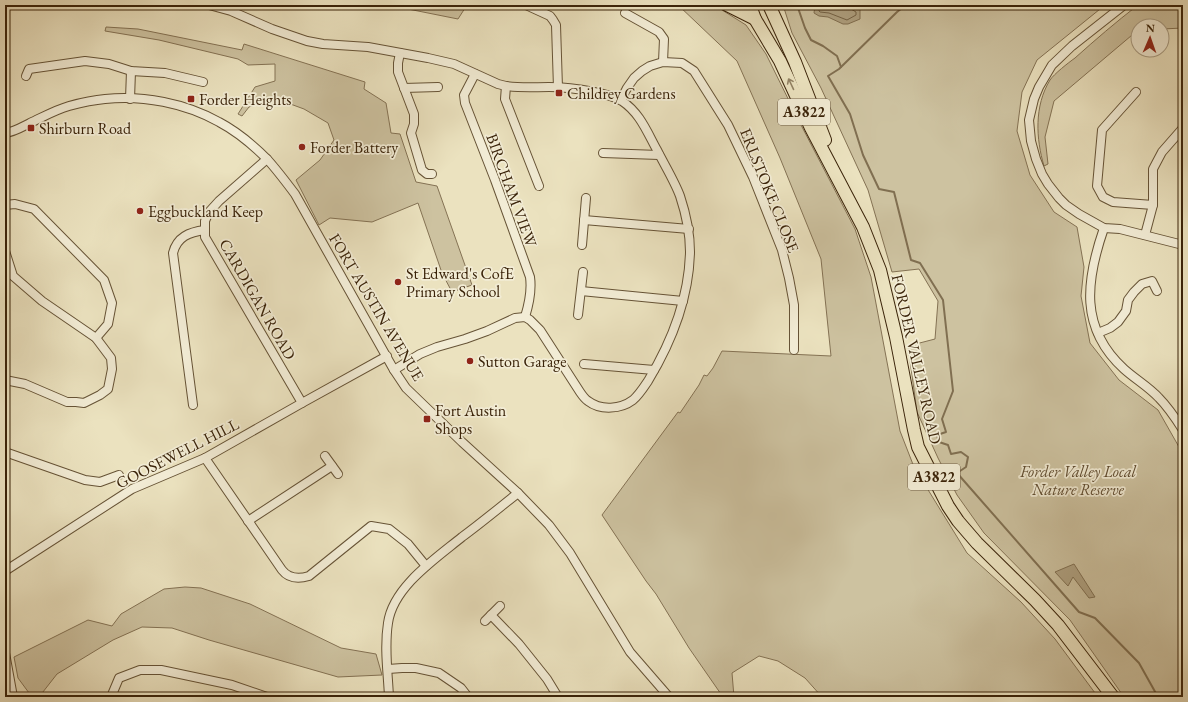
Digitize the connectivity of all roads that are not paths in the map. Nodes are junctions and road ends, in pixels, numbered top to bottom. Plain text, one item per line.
1 (209, 5) edge
2 (526, 5) edge
3 (727, 5) edge
4 (769, 5) edge
5 (1124, 5) edge
6 (751, 10) edge
7 (626, 13) dead end
8 (400, 53) junction
9 (663, 62) junction
10 (130, 71) junction
11 (474, 74) junction
12 (26, 76) dead end
13 (203, 82) dead end
14 (506, 86) junction
15 (438, 87) dead end
16 (404, 88) junction
17 (558, 88) junction
18 (1136, 92) dead end
19 (130, 98) junction
20 (621, 100) junction
21 (1183, 128) edge
22 (5, 133) edge
23 (603, 153) dead end
24 (659, 155) junction
25 (267, 159) junction
26 (432, 174) dead end
27 (539, 186) dead end
28 (586, 198) dead end
29 (5, 205) edge
30 (1153, 205) junction
31 (853, 206) junction
32 (584, 220) junction
33 (1104, 228) junction
34 (688, 229) junction
35 (205, 230) junction
36 (1145, 235) junction
37 (582, 245) dead end
38 (1183, 245) edge
39 (5, 250) edge
40 (583, 272) dead end
41 (581, 291) junction
42 (1157, 291) dead end
43 (683, 301) junction
44 (578, 315) dead end
45 (525, 318) junction
46 (1098, 333) junction
47 (96, 338) junction
48 (794, 350) dead end
49 (387, 356) junction
50 (584, 364) dead end
51 (394, 370) junction
52 (654, 370) junction
53 (5, 380) edge
54 (302, 403) junction
55 (193, 406) dead end
56 (1183, 430) edge
57 (5, 452) edge
58 (325, 456) dead end
59 (205, 458) junction
60 (332, 466) junction
61 (338, 474) dead end
62 (119, 475) dead end
63 (518, 493) junction
64 (248, 521) junction
65 (426, 566) junction
66 (5, 571) edge
67 (500, 606) dead end
68 (5, 653) edge
69 (388, 669) junction
70 (13, 697) edge
71 (111, 697) edge
72 (268, 697) edge
73 (389, 697) edge
74 (468, 697) edge
75 (558, 697) edge
76 (669, 697) edge
77 (1113, 697) edge

1 - 8 street
2 - 17 street
3 - 6 main road
4 - 31 main road, FORDER VALLEY ROAD / A3822
5 - 33 street
31 -> 6 main road, FORDER VALLEY ROAD / A3822
7 - 9 street
8 - 11 street
8 - 16 street
9 - 20 street, ERLSTOKE CLOSE
9 - 48 street, ERLSTOKE CLOSE
10 - 12 street
10 - 13 street
10 - 19 street
11 - 14 street
11 - 45 street, BIRCHAM VIEW
14 - 17 street
14 - 27 street
15 - 16 street
16 - 26 street
17 - 20 street
18 - 30 street
19 - 22 street, FORT AUSTIN AVENUE
19 - 25 street, FORT AUSTIN AVENUE
20 - 24 street
21 - 30 street
23 - 24 street
24 - 34 street
25 - 35 street, CARDIGAN ROAD
25 - 49 street, FORT AUSTIN AVENUE
28 - 32 street
29 - 47 street
30 - 36 street
31 - 77 main road, FORDER VALLEY ROAD / A3822
32 - 34 street
32 - 37 street
33 - 36 street
33 - 46 street
34 - 43 street
35 - 54 street, CARDIGAN ROAD
35 - 55 street
36 - 38 street
39 - 47 street
40 - 41 street
41 - 43 street
41 - 44 street
42 - 46 street
43 - 52 street
45 - 51 street
45 - 52 street
46 - 56 street
47 - 53 street
49 - 51 street, FORT AUSTIN AVENUE
49 - 54 street, GOOSEWELL HILL
50 - 52 street
51 - 63 street, FORT AUSTIN AVENUE
54 - 59 street, GOOSEWELL HILL
57 - 62 street
58 - 60 street
59 - 64 street
59 - 66 street, GOOSEWELL HILL
60 - 61 street
60 - 64 street
63 - 65 street
63 - 76 street, FORT AUSTIN AVENUE
64 - 65 street
65 - 69 street
67 - 75 street
68 - 70 street
69 - 73 street
69 - 74 street
71 - 72 street

